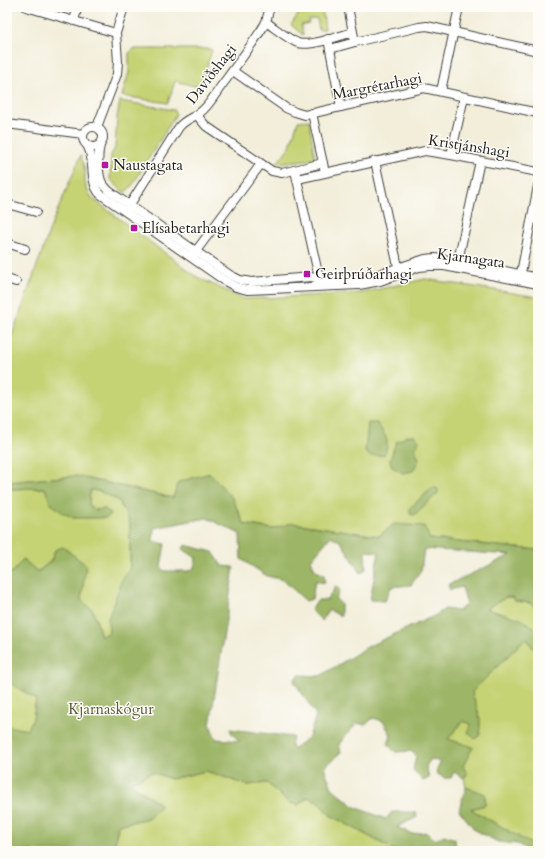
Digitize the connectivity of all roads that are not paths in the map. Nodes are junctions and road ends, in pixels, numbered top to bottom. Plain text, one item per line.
1 (26, 7) edge
2 (78, 7) edge
3 (124, 7) edge
4 (271, 7) edge
5 (348, 7) edge
6 (459, 7) edge
7 (74, 20) junction
8 (266, 22) junction
9 (353, 32) junction
10 (454, 32) junction
11 (116, 33) junction
12 (328, 39) junction
13 (355, 42) junction
14 (330, 49) junction
15 (538, 51) edge
16 (233, 71) junction
17 (441, 92) junction
18 (464, 97) junction
19 (341, 107) junction
20 (312, 113) junction
21 (538, 113) edge
22 (198, 115) junction
23 (7, 124) edge
24 (97, 127) junction
25 (83, 134) junction
26 (101, 143) junction
27 (87, 145) junction
28 (451, 155) junction
29 (376, 161) junction
30 (480, 161) junction
31 (323, 163) junction
32 (260, 164) junction
33 (295, 170) junction
34 (325, 172) junction
35 (538, 172) edge
36 (297, 179) junction
37 (538, 186) edge
38 (7, 204) edge
39 (127, 209) junction
40 (36, 212) dead end
41 (7, 243) edge
42 (25, 249) dead end
43 (194, 255) junction
44 (457, 265) junction
45 (399, 271) junction
46 (520, 277) junction
47 (319, 278) junction
48 (538, 278) edge
49 (7, 279) edge
50 (16, 282) dead end
51 (538, 284) edge
52 (321, 287) junction

1 - 7 street
2 - 7 street
3 - 11 street
4 - 8 street, Daviðshagi
5 - 9 street
6 - 10 street
7 - 11 street
8 - 12 street
8 - 16 street, Daviðshagi
9 - 12 street
9 - 13 street
10 - 13 street
10 - 15 street
10 - 17 street
11 - 24 street
12 - 14 street
13 - 14 street
14 - 19 street
16 - 20 street, Margrétarhagi
16 - 22 street, Daviðshagi
17 - 18 street, Margrétarhagi
17 - 19 street, Margrétarhagi
18 - 21 street, Margrétarhagi
18 - 28 street
19 - 20 street, Margrétarhagi
20 - 31 street
22 - 32 street
22 - 39 street, Daviðshagi
23 - 25 street
24 - 25 street
24 - 26 street
25 - 27 street
26 - 27 street
26 - 39 street, Kjarnagata
27 - 39 street, Kjarnagata
28 - 29 street, Kristjánshagi
28 - 30 street, Kristjánshagi
29 - 34 street, Kristjánshagi
29 - 45 street
30 - 35 street, Kristjánshagi
30 - 44 street
31 - 33 street
31 - 34 street
32 - 33 street
32 - 43 street
33 - 36 street
34 - 36 street, Kristjánshagi
36 - 47 street
37 - 46 street
38 - 40 street
39 - 43 street, Kjarnagata
41 - 42 street
43 - 47 street, Kjarnagata
43 - 52 street, Kjarnagata
44 - 45 street, Kjarnagata
44 - 46 street, Kjarnagata
45 - 47 street, Kjarnagata
45 - 52 street, Kjarnagata
46 - 48 street, Kjarnagata
46 - 51 street, Kjarnagata
47 - 52 street
49 - 50 street

